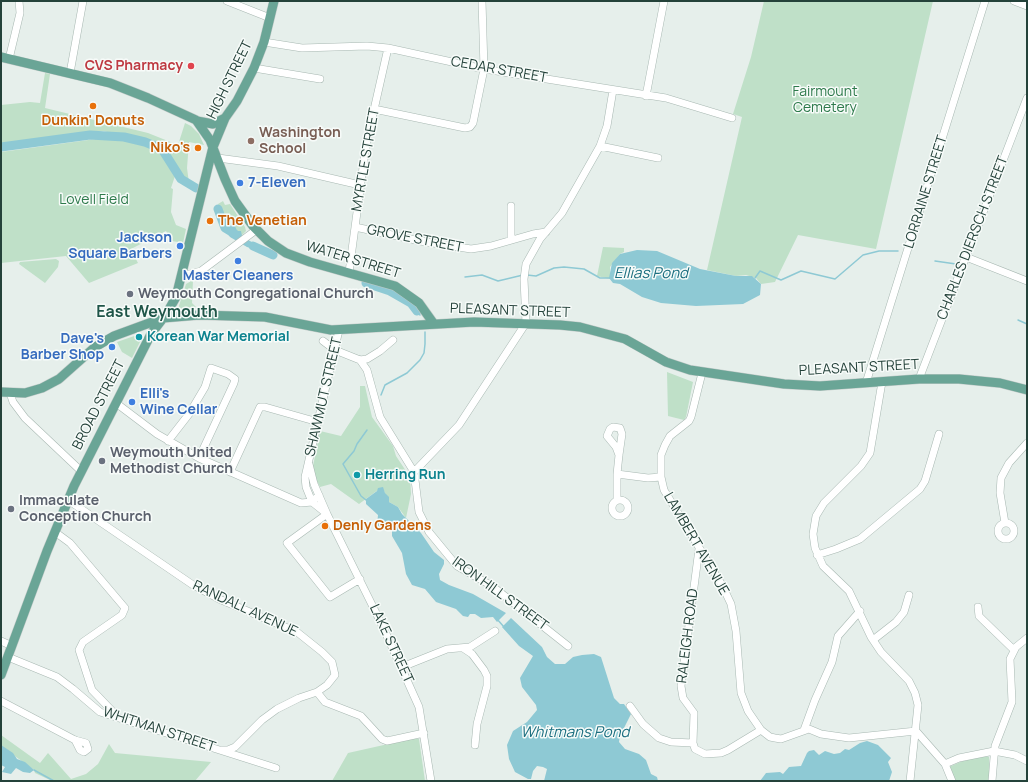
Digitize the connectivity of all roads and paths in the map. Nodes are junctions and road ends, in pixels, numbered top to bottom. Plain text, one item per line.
1 (19, 1) edge
2 (83, 1) edge
3 (227, 1) edge
4 (274, 1) edge
5 (482, 1) edge
6 (664, 1) edge
7 (985, 1) edge
8 (1014, 1) edge
9 (1027, 6) edge
10 (270, 18) junction
11 (264, 42) junction
12 (388, 48) junction
13 (5, 58) edge
14 (254, 68) junction
15 (484, 69) junction
16 (70, 73) junction
17 (320, 79) dead end
18 (613, 90) junction
19 (646, 96) junction
20 (1027, 98) edge
21 (374, 109) junction
22 (225, 118) junction
23 (732, 118) dead end
24 (196, 120) junction
25 (600, 146) junction
26 (213, 147) junction
27 (218, 158) junction
28 (658, 158) dead end
29 (360, 185) junction
30 (511, 206) dead end
31 (355, 227) junction
32 (546, 232) junction
33 (254, 233) junction
34 (511, 240) junction
35 (966, 258) junction
36 (349, 272) junction
37 (182, 276) junction
38 (1027, 281) edge
39 (163, 318) junction
40 (526, 323) junction
41 (434, 324) junction
42 (339, 330) junction
43 (393, 340) dead end
44 (323, 341) dead end
45 (335, 350) junction
46 (360, 360) junction
47 (702, 373) junction
48 (919, 379) junction
49 (882, 382) junction
50 (866, 383) junction
51 (1027, 390) edge
52 (5, 392) edge
53 (116, 402) junction
54 (318, 422) junction
55 (938, 434) dead end
56 (168, 441) junction
57 (1027, 443) edge
58 (619, 455) dead end
59 (199, 458) junction
60 (308, 464) junction
61 (81, 471) junction
62 (230, 472) junction
63 (414, 472) junction
64 (617, 474) junction
65 (661, 477) junction
66 (319, 495) junction
67 (310, 498) junction
68 (68, 500) junction
69 (617, 500) dead end
70 (327, 514) junction
71 (1005, 523) dead end
72 (55, 532) junction
73 (699, 549) junction
74 (818, 555) junction
75 (360, 579) junction
76 (909, 595) dead end
77 (978, 607) dead end
78 (860, 611) junction
79 (495, 632) dead end
80 (1027, 638) edge
81 (873, 640) junction
82 (1, 641) edge
83 (12, 646) junction
84 (568, 646) dead end
85 (463, 648) junction
86 (1014, 650) junction
87 (8, 657) junction
88 (402, 667) junction
89 (1, 674) edge
90 (317, 692) junction
91 (1, 701) edge
92 (630, 706) dead end
93 (118, 716) junction
94 (761, 730) junction
95 (804, 730) junction
96 (916, 731) junction
97 (424, 733) junction
98 (75, 740) dead end
99 (693, 744) junction
100 (475, 745) dead end
101 (221, 750) junction
102 (994, 751) junction
103 (1027, 761) edge
104 (945, 764) junction
105 (276, 768) dead end
106 (431, 781) edge
107 (910, 781) edge
108 (952, 781) edge
109 (992, 781) edge

1 - 13 street
2 - 16 street
3 - 10 street
4 - 10 main road, HIGH STREET
5 - 15 street
6 - 19 street
7 - 50 street, LORRAINE STREET
8 - 9 street
10 - 11 main road, HIGH STREET
11 - 12 street, CEDAR STREET
11 - 14 main road, HIGH STREET
12 - 15 street, CEDAR STREET
12 - 21 street, MYRTLE STREET
13 - 16 main road
14 - 17 street
14 - 22 main road, HIGH STREET
15 - 18 street, CEDAR STREET
15 - 21 street
16 - 24 main road
18 - 19 street, CEDAR STREET
18 - 25 street
19 - 23 street, CEDAR STREET
20 - 35 street, CHARLES DIERSCH STREET
21 - 29 street, MYRTLE STREET
22 - 24 main road
22 - 26 main road, HIGH STREET
24 - 26 main road, WATER STREET
25 - 28 street
25 - 32 street
26 - 27 main road, WATER STREET
26 - 37 main road, BROAD STREET
27 - 29 street
27 - 33 main road, WATER STREET
29 - 31 street, MYRTLE STREET
30 - 34 street
31 - 34 street, GROVE STREET
31 - 36 street, MYRTLE STREET
32 - 34 street, GROVE STREET
32 - 40 street
33 - 36 main road, WATER STREET
33 - 37 street
35 - 38 street
35 - 48 street, CHARLES DIERSCH STREET
36 - 41 main road, WATER STREET
37 - 39 main road, BROAD STREET
39 - 42 main road, PLEASANT STREET
39 - 52 main road, PLEASANT STREET
39 - 53 main road, BROAD STREET
40 - 41 main road, PLEASANT STREET
40 - 47 main road, PLEASANT STREET
40 - 63 street
41 - 42 main road, PLEASANT STREET
42 - 45 street, SHAWMUT STREET
43 - 46 street
44 - 45 street
45 - 46 street
45 - 54 street, SHAWMUT STREET
46 - 63 street, IRON HILL STREET
47 - 50 main road, PLEASANT STREET
47 - 65 street, LAMBERT AVENUE
48 - 49 main road, PLEASANT STREET
48 - 51 main road, PLEASANT STREET
49 - 50 main road, PLEASANT STREET
49 - 74 street
52 - 61 street
53 - 56 street
53 - 61 main road, BROAD STREET
54 - 60 street, SHAWMUT STREET
54 - 62 street
55 - 74 street
56 - 59 street
56 - 59 street
57 - 71 street
58 - 64 street
59 - 62 street
60 - 66 street, SHAWMUT STREET
60 - 67 street, SHAWMUT STREET
61 - 68 main road, BROAD STREET
62 - 67 street
63 - 84 street, IRON HILL STREET
64 - 65 street
64 - 69 street
65 - 73 street, LAMBERT AVENUE
66 - 67 street
66 - 70 street, LAKE STREET
67 - 70 street, LAKE STREET
68 - 72 main road, BROAD STREET
68 - 90 street, RANDALL AVENUE
70 - 75 street, LAKE STREET
70 - 75 street
72 - 83 main road, BROAD STREET
72 - 93 street
73 - 94 street, LAMBERT AVENUE
73 - 99 street, RALEIGH ROAD
74 - 78 street
75 - 88 street, LAKE STREET
76 - 81 street
77 - 86 street
78 - 81 street
78 - 95 street
79 - 85 street
80 - 86 street
81 - 96 street
82 - 83 street
83 - 87 main road, BROAD STREET
85 - 88 street
85 - 100 street
86 - 102 street
87 - 89 main road, BROAD STREET
87 - 93 street, WHITMAN STREET
88 - 97 street, LAKE STREET
90 - 97 street
90 - 101 street, RANDALL AVENUE
91 - 98 street
92 - 99 street
93 - 101 street, WHITMAN STREET
94 - 95 street
94 - 99 street
95 - 96 street
96 - 104 street
96 - 107 street
97 - 106 street, LAKE STREET
101 - 105 street, WHITMAN STREET
102 - 103 street
102 - 104 street
102 - 109 street
104 - 108 street

